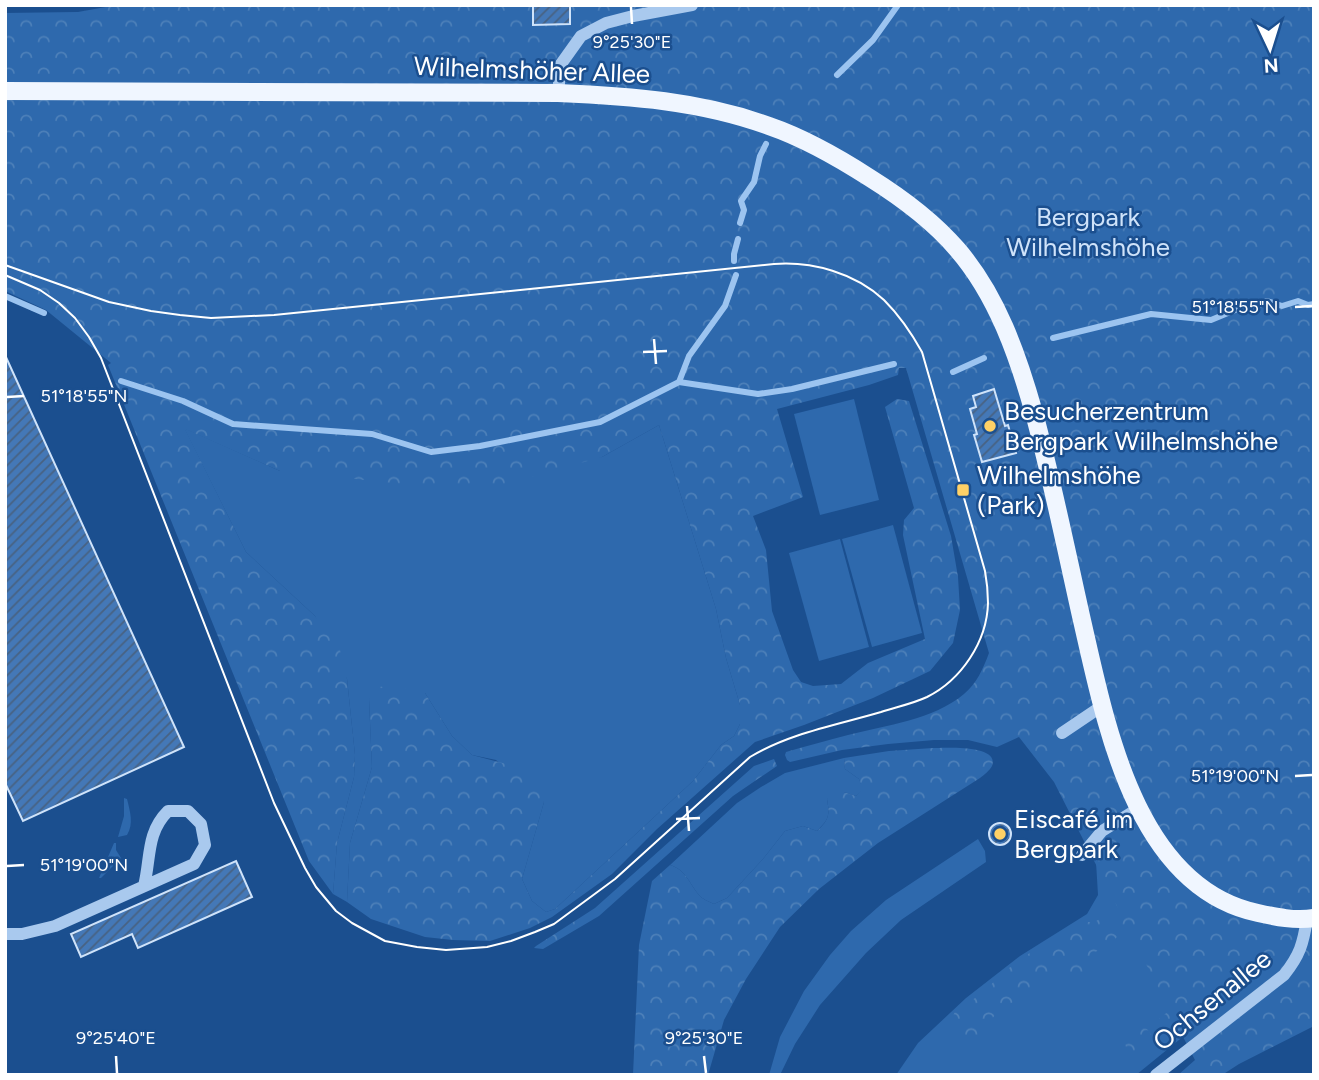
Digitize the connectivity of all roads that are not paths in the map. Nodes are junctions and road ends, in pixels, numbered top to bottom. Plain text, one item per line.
1 (692, 5) edge
2 (5, 91) edge
3 (558, 93) junction
4 (1102, 706) junction
5 (1062, 733) dead end
6 (1139, 808) junction
7 (1082, 855) dead end
8 (144, 886) junction
9 (1310, 919) edge
10 (5, 934) edge
11 (1156, 1075) edge

1 - 3 street
2 - 3 main road, Wilhelmshöher Allee
3 - 4 main road, Wilhelmshöher Allee
4 - 5 street
4 - 6 main road, Wilhelmshöher Allee
6 - 7 street
6 - 9 main road, Wilhelmshöher Allee
8 - 8 street
8 - 10 street
9 - 11 street, Ochsenallee

